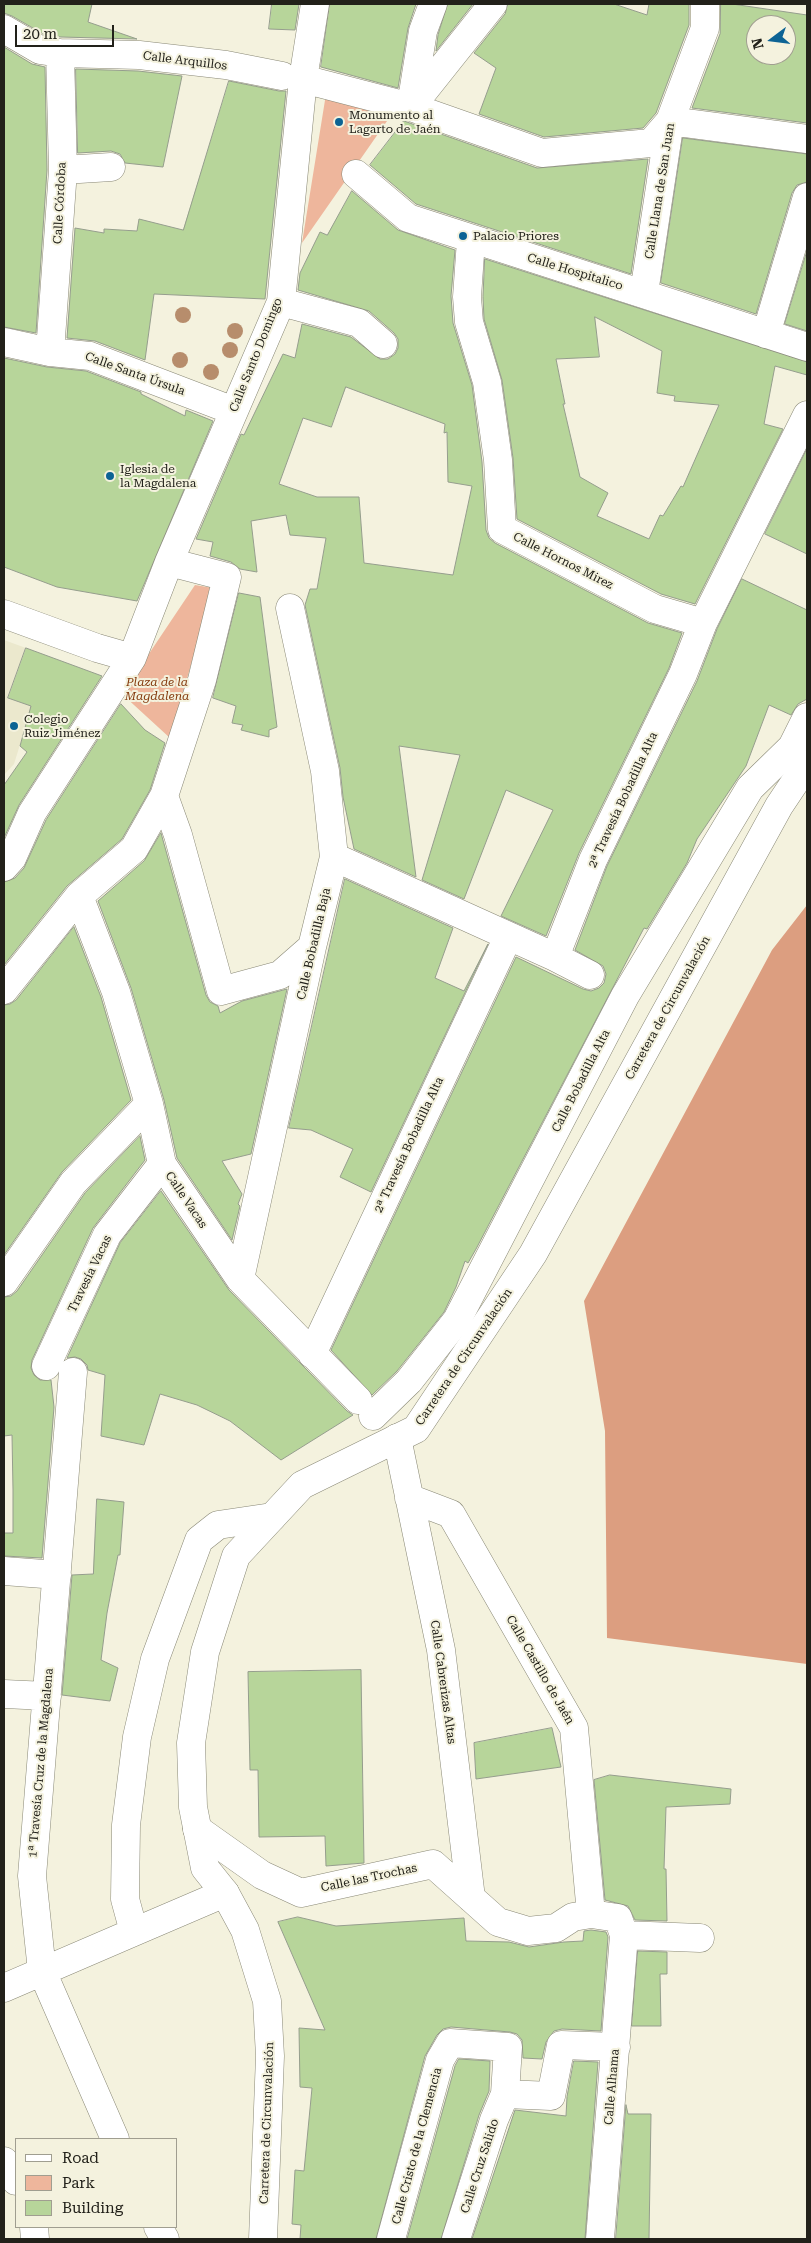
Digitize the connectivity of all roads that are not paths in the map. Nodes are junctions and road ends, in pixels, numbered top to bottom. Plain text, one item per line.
1 (315, 4) edge
2 (433, 4) edge
3 (493, 4) edge
4 (705, 4) edge
5 (4, 29) edge
6 (60, 53) junction
7 (292, 78) junction
8 (410, 107) junction
9 (670, 121) junction
10 (807, 139) edge
11 (111, 167) dead end
12 (63, 170) junction
13 (356, 174) dead end
14 (807, 197) edge
15 (471, 240) junction
16 (800, 250) edge
17 (644, 293) junction
18 (280, 302) junction
19 (766, 334) junction
20 (4, 342) edge
21 (383, 344) dead end
22 (807, 347) edge
23 (50, 352) junction
24 (234, 411) junction
25 (807, 416) edge
26 (169, 562) junction
27 (290, 608) dead end
28 (4, 614) edge
29 (703, 623) junction
30 (132, 658) junction
31 (807, 717) edge
32 (800, 756) edge
33 (164, 796) junction
34 (334, 857) junction
35 (4, 867) edge
36 (78, 896) junction
37 (508, 937) junction
38 (312, 947) junction
39 (555, 957) junction
40 (590, 975) dead end
41 (4, 990) edge
42 (149, 1104) junction
43 (162, 1164) junction
44 (240, 1279) junction
45 (4, 1282) edge
46 (312, 1354) junction
47 (46, 1366) dead end
48 (73, 1372) dead end
49 (366, 1408) joint
50 (397, 1438) junction
51 (409, 1498) junction
52 (272, 1517) junction
53 (4, 1571) edge
54 (57, 1575) junction
55 (4, 1694) edge
56 (47, 1696) junction
57 (197, 1829) junction
58 (224, 1893) junction
59 (471, 1898) junction
60 (590, 1914) junction
61 (134, 1932) junction
62 (624, 1935) junction
63 (700, 1938) dead end
64 (42, 1971) junction
65 (4, 1988) edge
66 (616, 2047) junction
67 (505, 2094) junction
68 (115, 2138) edge
69 (4, 2161) edge
70 (15, 2179) edge
71 (263, 2239) edge
72 (392, 2239) edge
73 (456, 2239) edge
74 (600, 2239) edge

1 - 7 street, Calle Santo Domingo
2 - 8 street
3 - 8 street
4 - 9 street, Calle Llana de San Juan
5 - 6 street, Calle Arquillos
6 - 7 street, Calle Arquillos
6 - 12 street, Calle Córdoba
7 - 8 street, Calle Arquillos
7 - 18 street, Calle Santo Domingo
8 - 9 street, Calle Arquillos
9 - 10 street
9 - 17 street, Calle Llana de San Juan
11 - 12 street
12 - 23 street, Calle Córdoba
13 - 15 street, Calle Hospitalico
14 - 16 street
15 - 17 street, Calle Hospitalico
15 - 29 street, Calle Hornos Mirez
16 - 19 street
17 - 19 street, Calle Hospitalico
18 - 21 street
18 - 24 street, Calle Santo Domingo
19 - 22 street, Calle Hospitalico
20 - 23 street, Calle Santa Úrsula
23 - 24 street, Calle Santa Úrsula
24 - 26 street, Calle Santo Domingo
25 - 29 street
26 - 30 street, Calle Santo Domingo
26 - 33 street
27 - 34 street, Calle Bobadilla Baja
28 - 30 street
29 - 39 street, 2ª Travesía Bobadilla Alta
30 - 35 street, Calle Santo Domingo
31 - 32 street
32 - 49 street, Calle Bobadilla Alta
32 - 50 street, Carretera de Circunvalación
33 - 36 street
33 - 38 street
34 - 37 street
34 - 38 street, Calle Bobadilla Baja
36 - 41 street
36 - 42 street, Calle Vacas
37 - 39 street
37 - 46 street, 2ª Travesía Bobadilla Alta
38 - 44 street, Calle Bobadilla Baja
39 - 40 street
42 - 43 street, Calle Vacas
42 - 45 street
43 - 44 street, Calle Vacas
43 - 47 street, Travesía Vacas
44 - 46 street, Calle Vacas
46 - 49 street, Calle Vacas
48 - 54 street, 1ª Travesía Cruz de la Magdalena
50 - 51 street, Calle Cabrerizas Altas
50 - 52 street, Carretera de Circunvalación
51 - 59 street, Calle Cabrerizas Altas
51 - 60 street, Calle Castillo de Jaén
52 - 57 street, Carretera de Circunvalación
52 - 61 street
53 - 54 street
54 - 56 street, 1ª Travesía Cruz de la Magdalena
55 - 56 street
56 - 64 street, 1ª Travesía Cruz de la Magdalena
57 - 58 street, Carretera de Circunvalación
57 - 59 street, Calle las Trochas
58 - 61 street
58 - 71 street, Carretera de Circunvalación
59 - 60 street, Calle las Trochas
60 - 62 street, Calle las Trochas
61 - 64 street
62 - 63 street
62 - 66 street, Calle Alhama
64 - 65 street
64 - 68 street, 1ª Travesía Cruz de la Magdalena
66 - 67 street
66 - 74 street, Calle Alhama
67 - 72 street, Calle Cristo de la Clemencia
67 - 73 street, Calle Cruz Salido
69 - 70 street

